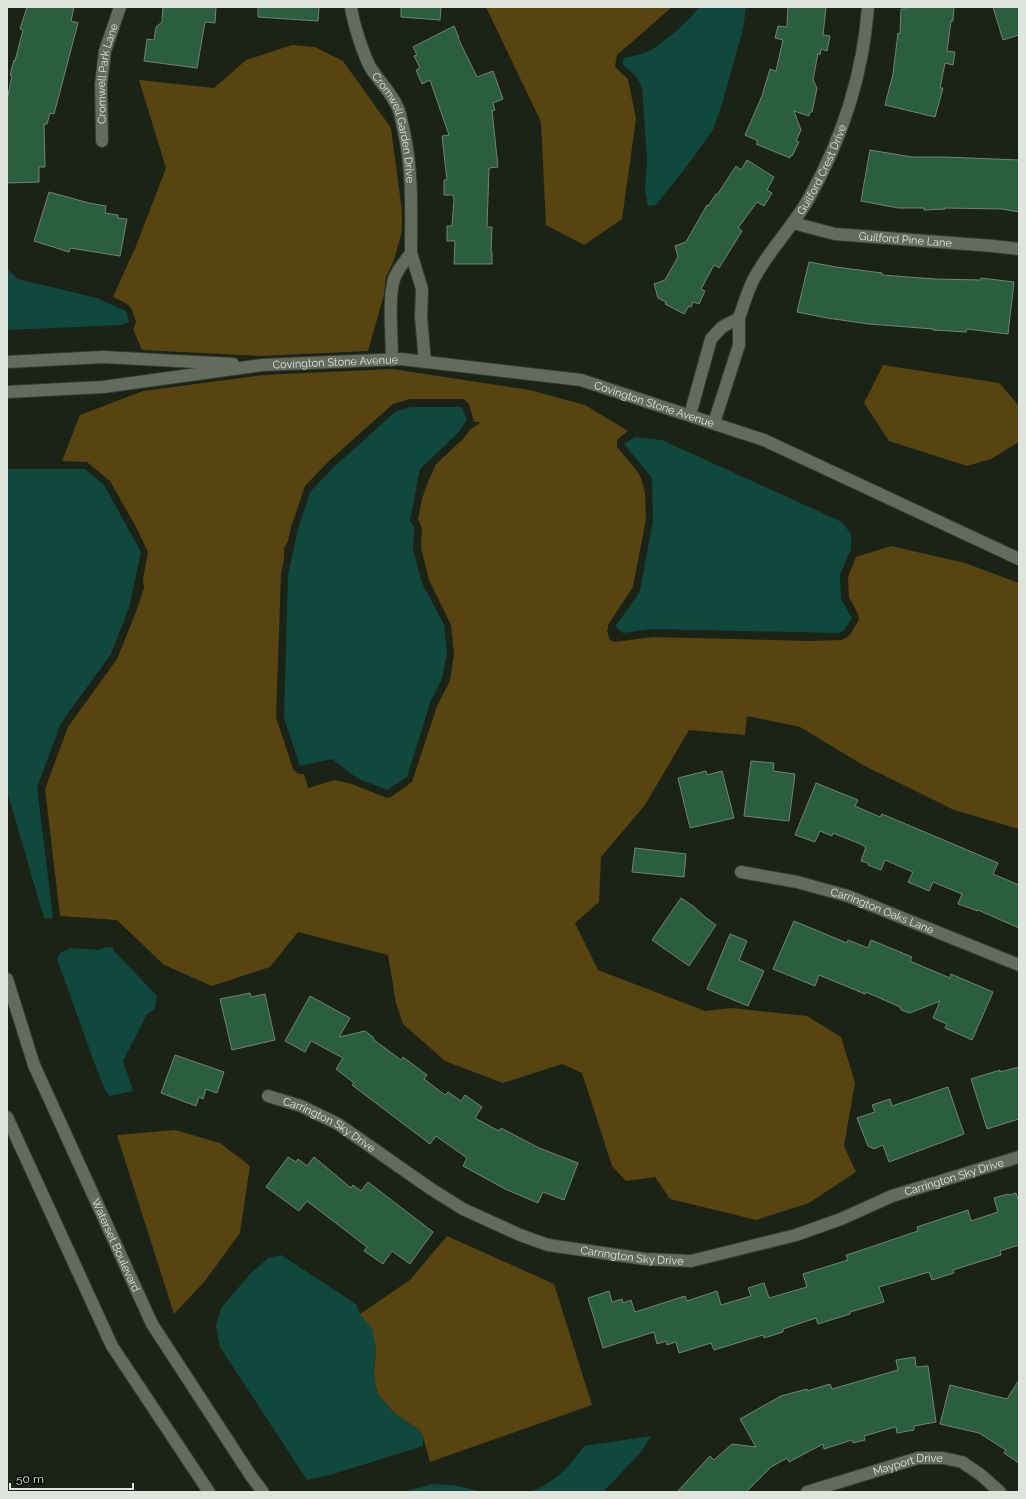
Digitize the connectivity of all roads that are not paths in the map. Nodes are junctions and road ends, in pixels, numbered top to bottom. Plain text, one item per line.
1 (120, 7) edge
2 (351, 7) edge
3 (868, 7) edge
4 (102, 141) dead end
5 (793, 223) junction
6 (1019, 249) edge
7 (411, 253) junction
8 (739, 318) junction
9 (392, 360) junction
10 (7, 362) edge
11 (425, 362) junction
12 (262, 365) junction
13 (7, 392) edge
14 (690, 415) junction
15 (714, 423) junction
16 (1019, 558) edge
17 (741, 872) dead end
18 (1019, 966) edge
19 (7, 979) edge
20 (268, 1096) dead end
21 (7, 1116) edge
22 (1019, 1157) edge
23 (209, 1492) edge
24 (263, 1492) edge
25 (807, 1492) edge
26 (1000, 1492) edge

1 - 4 street, Cromwell Park Lane
2 - 7 street, Cromwell Garden Drive
3 - 5 street, Guilford Crest Drive
5 - 6 street, Guilford Pine Lane
5 - 8 street, Guilford Crest Drive
7 - 9 street
7 - 11 street, Cromwell Garden Drive
8 - 14 street
8 - 15 street, Guilford Crest Drive
9 - 11 street, Covington Stone Avenue
9 - 12 street, Covington Stone Avenue
10 - 12 street, Covington Stone Avenue
11 - 14 street, Covington Stone Avenue
12 - 13 street, Covington Stone Avenue
14 - 15 street, Covington Stone Avenue
15 - 16 street, Covington Stone Avenue
17 - 18 street, Carrington Oaks Lane
19 - 24 street, Waterset Boulevard
20 - 22 street, Carrington Sky Drive
21 - 23 street
25 - 26 street, Mayport Drive

